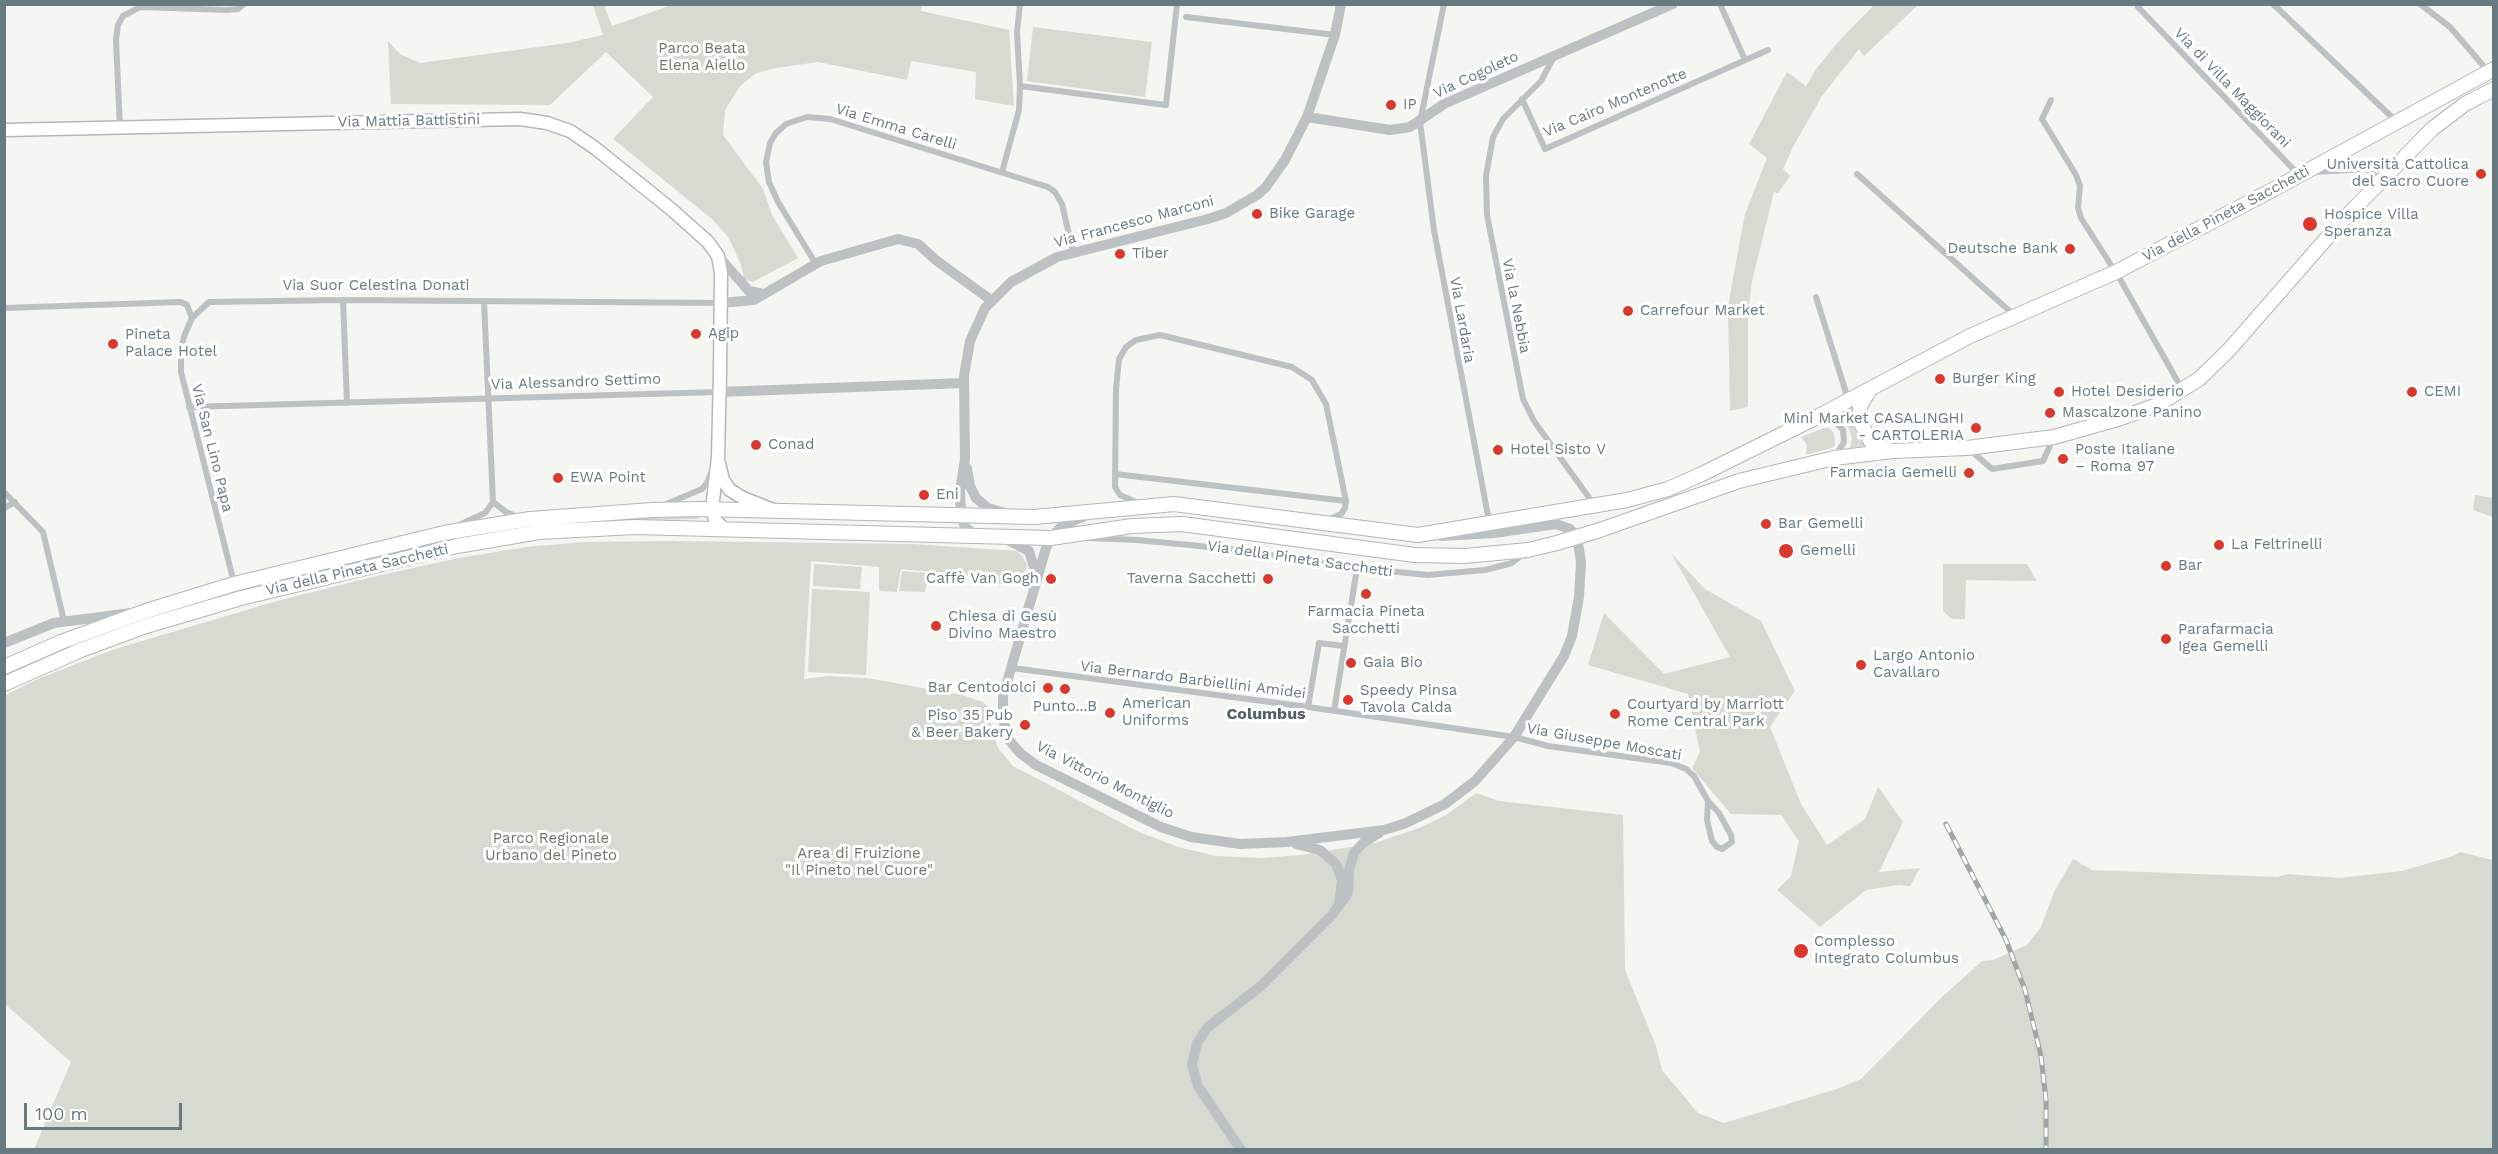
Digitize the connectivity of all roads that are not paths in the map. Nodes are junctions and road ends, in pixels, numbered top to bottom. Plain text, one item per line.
1 (244, 4) edge
2 (1020, 4) edge
3 (1177, 4) edge
4 (1341, 4) edge
5 (1444, 4) edge
6 (1673, 4) edge
7 (1720, 4) edge
8 (2273, 4) edge
9 (2420, 4) edge
10 (2138, 7) dead end
11 (1186, 17) dead end
12 (1335, 35) junction
13 (1768, 50) dead end
14 (1555, 56) junction
15 (1744, 60) junction
16 (2491, 70) edge
17 (1020, 86) junction
18 (2493, 89) edge
19 (1522, 99) junction
20 (2051, 100) dead end
21 (1307, 117) junction
22 (2396, 121) junction
23 (1420, 122) junction
24 (120, 128) junction
25 (4, 130) edge
26 (1002, 172) junction
27 (1857, 174) dead end
28 (2298, 175) junction
29 (2381, 180) junction
30 (1073, 252) junction
31 (718, 256) junction
32 (816, 264) junction
33 (2116, 272) junction
34 (764, 294) junction
35 (1816, 297) dead end
36 (343, 300) junction
37 (991, 300) junction
38 (484, 302) junction
39 (721, 303) junction
40 (4, 308) edge
41 (2016, 316) junction
42 (192, 318) junction
43 (964, 383) junction
44 (1870, 389) junction
45 (2183, 391) junction
46 (719, 392) junction
47 (487, 400) junction
48 (1849, 400) junction
49 (347, 403) junction
50 (189, 407) junction
51 (1815, 418) junction
52 (2054, 437) junction
53 (1967, 448) junction
54 (1893, 452) junction
55 (718, 457) junction
56 (1834, 458) junction
57 (965, 459) junction
58 (1115, 474) junction
59 (4, 492) edge
60 (1346, 501) junction
61 (15, 502) junction
62 (493, 502) junction
63 (1143, 506) junction
64 (1595, 506) junction
65 (4, 508) edge
66 (712, 509) junction
67 (772, 509) junction
68 (652, 510) junction
69 (1101, 510) junction
70 (961, 516) junction
71 (1021, 516) junction
72 (530, 519) junction
73 (1316, 521) junction
74 (1489, 521) junction
75 (724, 529) junction
76 (444, 533) junction
77 (975, 535) junction
78 (1418, 535) junction
79 (999, 536) junction
80 (1051, 537) junction
81 (1066, 537) junction
82 (1577, 537) junction
83 (1528, 550) junction
84 (1357, 568) junction
85 (1037, 580) junction
86 (234, 584) junction
87 (146, 611) junction
88 (64, 621) junction
89 (4, 643) edge
90 (1344, 646) junction
91 (4, 667) edge
92 (1012, 668) junction
93 (4, 684) edge
94 (1308, 707) junction
95 (1334, 711) junction
96 (1514, 737) junction
97 (1708, 801) junction
98 (1384, 830) junction
99 (1287, 842) junction
100 (1338, 907) junction
101 (1241, 1149) edge

1 - 24 street
2 - 17 street
3 - 17 street
4 - 12 street, Via Francesco Marconi
5 - 23 street, Via Lardaria
6 - 14 street, Via Cogoleto
7 - 15 street
8 - 22 street
9 - 16 street
10 - 28 street, Via di Villa Maggiorani
11 - 12 street
12 - 21 street, Via Francesco Marconi
13 - 15 street, Via Cairo Montenotte
14 - 19 street
14 - 23 street, Via Cogoleto
15 - 19 street, Via Cairo Montenotte
16 - 22 main road, Via della Pineta Sacchetti
17 - 26 street
18 - 29 main road, Via della Pineta Sacchetti
19 - 64 street, Via la Nebbia
20 - 33 street
21 - 23 street, Via Cogoleto
21 - 30 street, Via Francesco Marconi
22 - 28 main road, Via della Pineta Sacchetti
23 - 74 street, Via Lardaria
24 - 25 main road, Via Mattia Battistini
24 - 31 main road, Via Mattia Battistini
26 - 30 street, Via Emma Carelli
26 - 32 street, Via Emma Carelli
27 - 41 street
28 - 29 street
28 - 33 main road, Via della Pineta Sacchetti
29 - 45 main road, Via della Pineta Sacchetti
30 - 37 street, Via Francesco Marconi
31 - 34 street
31 - 39 main road
32 - 34 street, Via Suor Celestina Donati
32 - 37 street, Via Suor Celestina Donati
33 - 41 main road, Via della Pineta Sacchetti
33 - 45 street
34 - 39 street, Via Suor Celestina Donati
35 - 48 street
36 - 38 street, Via Suor Celestina Donati
36 - 42 street, Via Suor Celestina Donati
36 - 49 street
37 - 43 street, Via Francesco Marconi
38 - 39 street, Via Suor Celestina Donati
38 - 47 street
39 - 46 main road
40 - 42 street
41 - 44 main road, Via della Pineta Sacchetti
42 - 50 street, Via San Lino Papa
43 - 46 street, Via Alessandro Settimo
43 - 57 street, Via Francesco Marconi
44 - 48 main road, Via della Pineta Sacchetti
44 - 54 main road
45 - 52 main road, Via della Pineta Sacchetti
46 - 47 street, Via Alessandro Settimo
46 - 55 main road
47 - 49 street, Via Alessandro Settimo
47 - 62 street
48 - 51 main road, Via della Pineta Sacchetti
49 - 50 street, Via Alessandro Settimo
50 - 86 street, Via San Lino Papa
51 - 56 street
51 - 64 main road, Via della Pineta Sacchetti
52 - 53 main road, Via della Pineta Sacchetti
52 - 53 street
53 - 54 main road, Via della Pineta Sacchetti
54 - 56 main road, Via della Pineta Sacchetti
55 - 66 main road
55 - 67 main road, Via della Pineta Sacchetti
55 - 68 street
56 - 82 main road, Via della Pineta Sacchetti
57 - 70 street, Via Francesco Marconi
57 - 71 street, Via Francesco Marconi
58 - 60 street
58 - 60 street
58 - 63 street
59 - 61 street
60 - 73 street, Via della Pineta Sacchetti
61 - 65 street
61 - 88 street
62 - 72 street
62 - 76 street
63 - 69 main road, Via della Pineta Sacchetti
63 - 73 main road, Via della Pineta Sacchetti
64 - 74 main road, Via della Pineta Sacchetti
66 - 67 main road, Via della Pineta Sacchetti
66 - 68 main road, Via della Pineta Sacchetti
66 - 75 main road
67 - 70 main road, Via della Pineta Sacchetti
68 - 72 main road, Via della Pineta Sacchetti
69 - 71 main road, Via della Pineta Sacchetti
69 - 80 street, Via della Pineta Sacchetti
70 - 71 main road, Via della Pineta Sacchetti
70 - 77 street
72 - 76 main road, Via della Pineta Sacchetti
73 - 78 main road, Via della Pineta Sacchetti
74 - 78 main road, Via della Pineta Sacchetti
75 - 77 main road, Via della Pineta Sacchetti
75 - 93 main road, Via della Pineta Sacchetti
76 - 86 main road, Via della Pineta Sacchetti
77 - 79 main road, Via della Pineta Sacchetti
78 - 82 street, Via della Pineta Sacchetti
79 - 80 main road, Via della Pineta Sacchetti
79 - 85 street
80 - 81 main road, Via della Pineta Sacchetti
80 - 85 street, Via Vittorio Montiglio
81 - 83 main road, Via della Pineta Sacchetti
81 - 84 street, Via della Pineta Sacchetti
82 - 83 main road, Via della Pineta Sacchetti
82 - 96 street
83 - 84 street, Via della Pineta Sacchetti
84 - 90 street
85 - 92 street, Via Vittorio Montiglio
86 - 87 main road, Via della Pineta Sacchetti
87 - 88 street, Via della Pineta Sacchetti
87 - 91 main road, Via della Pineta Sacchetti
88 - 89 street, Via della Pineta Sacchetti
90 - 94 street
90 - 95 street
92 - 94 street, Via Bernardo Barbiellini Amidei
92 - 99 street, Via Vittorio Montiglio
94 - 95 street, Via Bernardo Barbiellini Amidei
95 - 96 street, Via Bernardo Barbiellini Amidei
96 - 97 street, Via Giuseppe Moscati
96 - 98 street
97 - 97 street, Via Giuseppe Moscati
98 - 99 street, Via Vittorio Montiglio
98 - 100 street
99 - 100 street, Via Vittorio Montiglio
100 - 101 street

